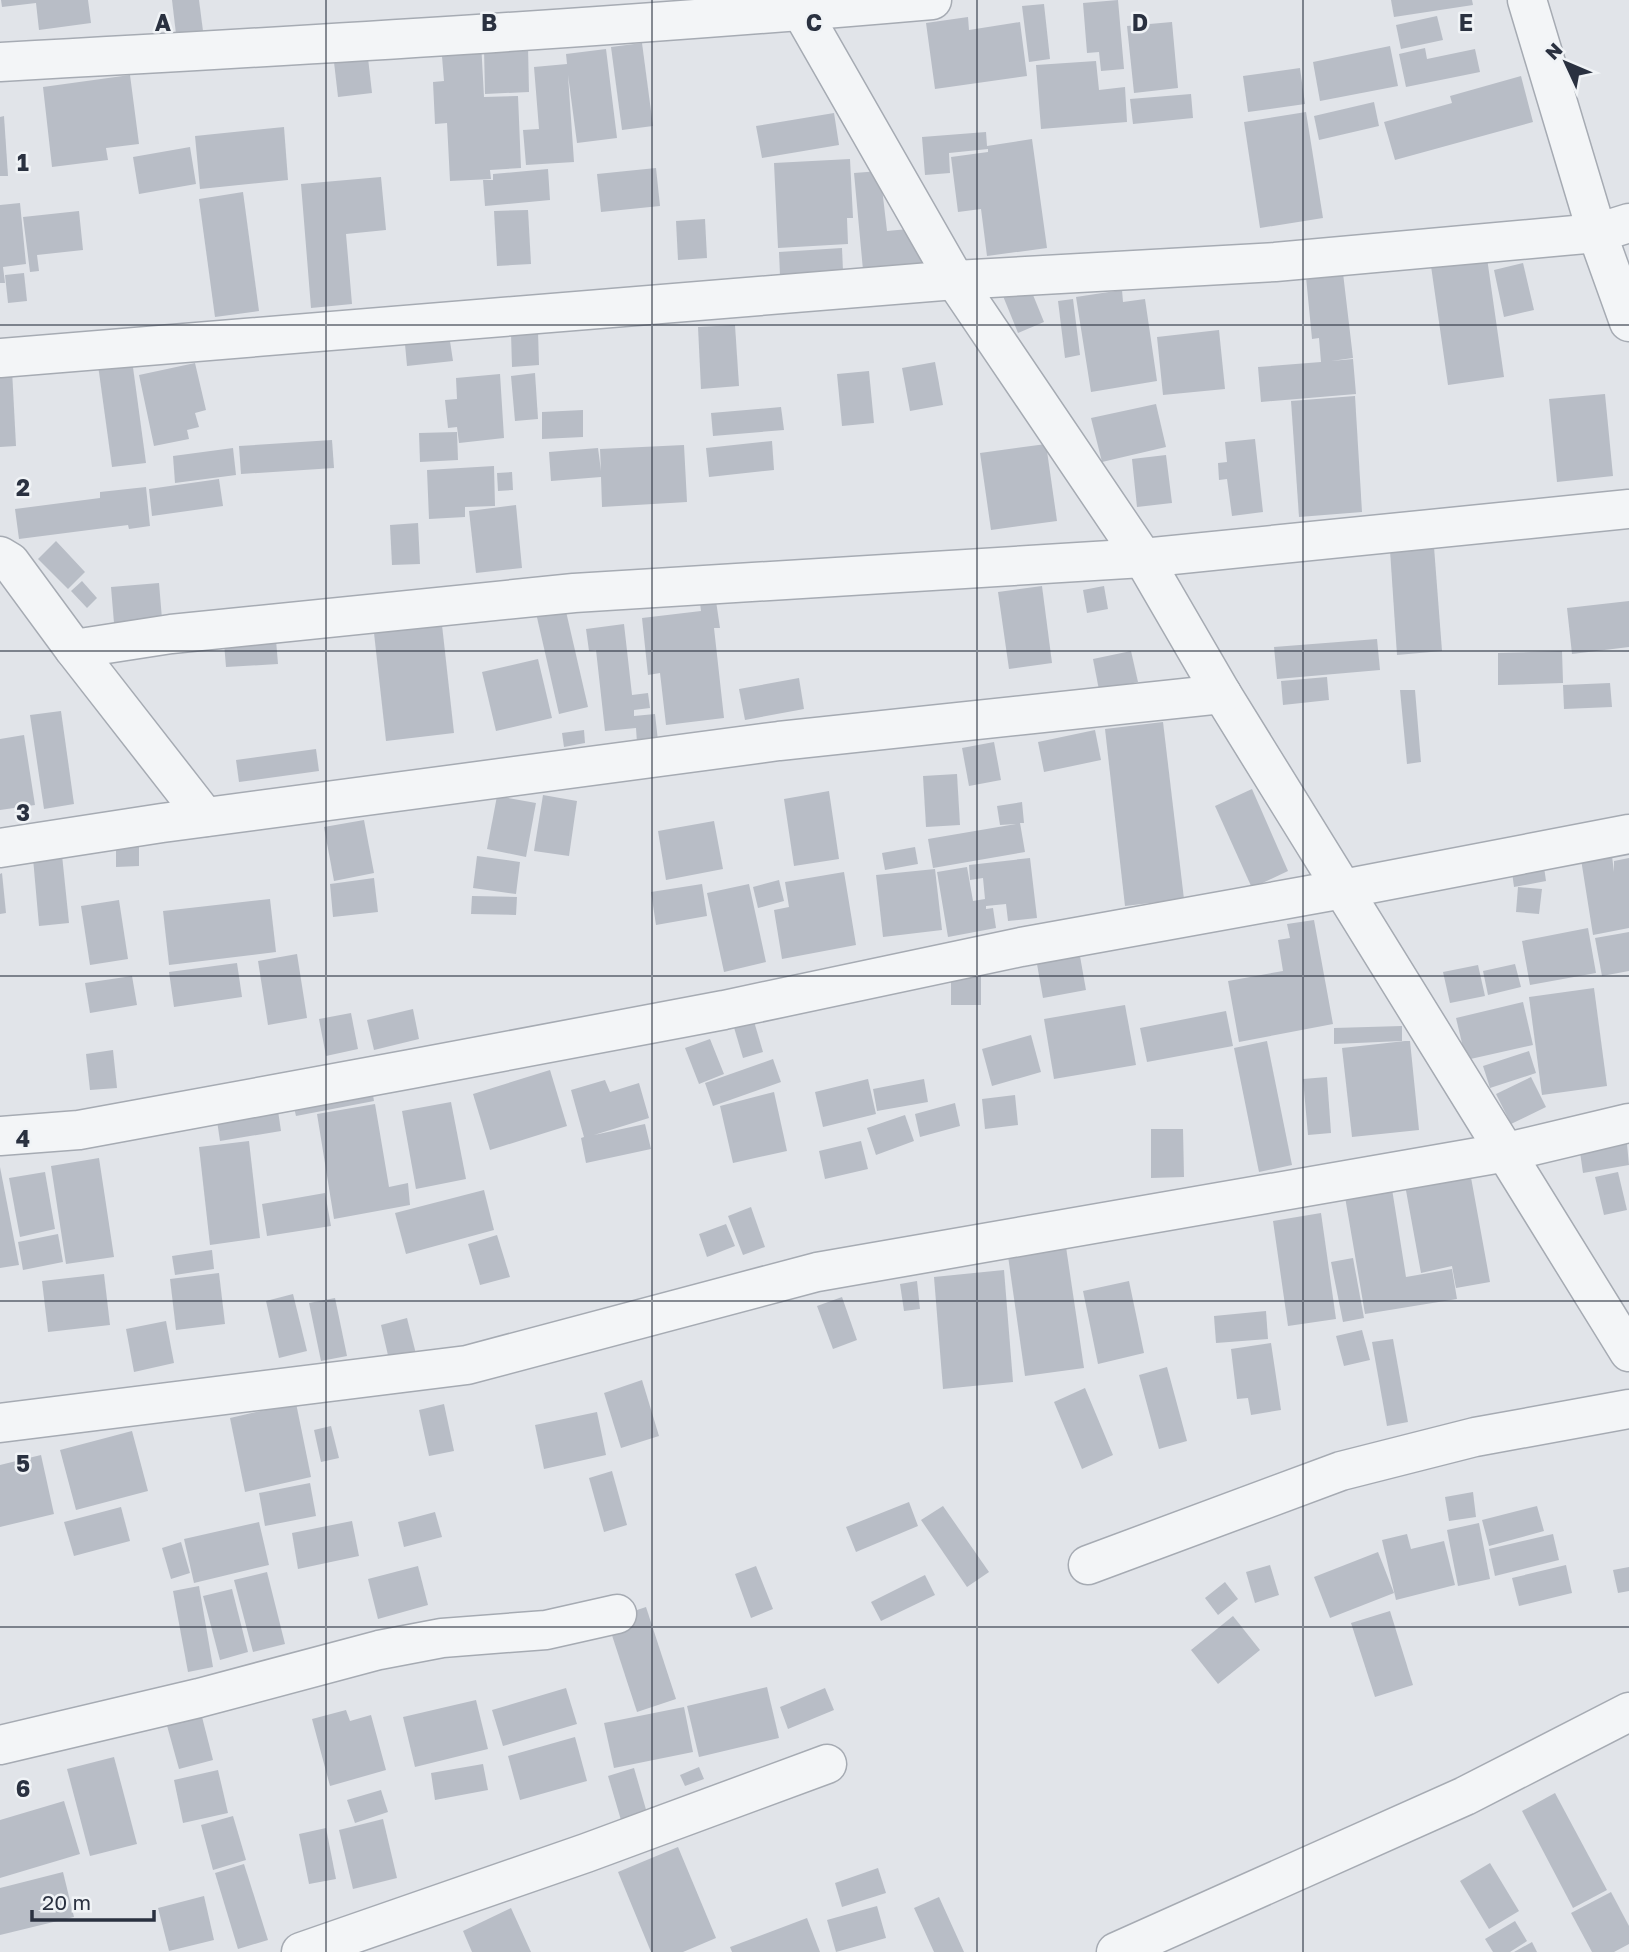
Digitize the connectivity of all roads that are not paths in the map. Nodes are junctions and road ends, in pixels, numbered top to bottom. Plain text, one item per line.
1 (932, 0) edge
2 (1527, 0) edge
3 (799, 6) edge
4 (0, 62) edge
5 (1613, 228) edge
6 (956, 281) junction
7 (1629, 322) edge
8 (0, 358) edge
9 (1629, 509) edge
10 (0, 556) edge
11 (1143, 558) junction
12 (74, 649) junction
13 (1222, 694) junction
14 (205, 817) junction
15 (1629, 834) edge
16 (0, 848) edge
17 (1343, 889) junction
18 (1629, 1124) edge
19 (0, 1136) edge
20 (1507, 1152) junction
21 (1629, 1352) edge
22 (1629, 1409) edge
23 (0, 1423) edge
24 (1088, 1565) dead end
25 (617, 1614) dead end
26 (1629, 1712) edge
27 (0, 1745) edge
28 (827, 1764) dead end
29 (303, 1952) edge
30 (1116, 1952) edge

1 - 3 street
2 - 5 street
3 - 4 street
3 - 6 street
5 - 6 street
5 - 7 street
6 - 8 street
6 - 11 street
9 - 11 street
10 - 12 street
11 - 12 street
11 - 13 street
12 - 14 street
13 - 14 street
13 - 17 street
14 - 16 street
15 - 17 street
17 - 19 street
17 - 20 street
18 - 20 street
20 - 21 street
20 - 23 street
22 - 24 street
25 - 27 street
26 - 30 street
28 - 29 street

